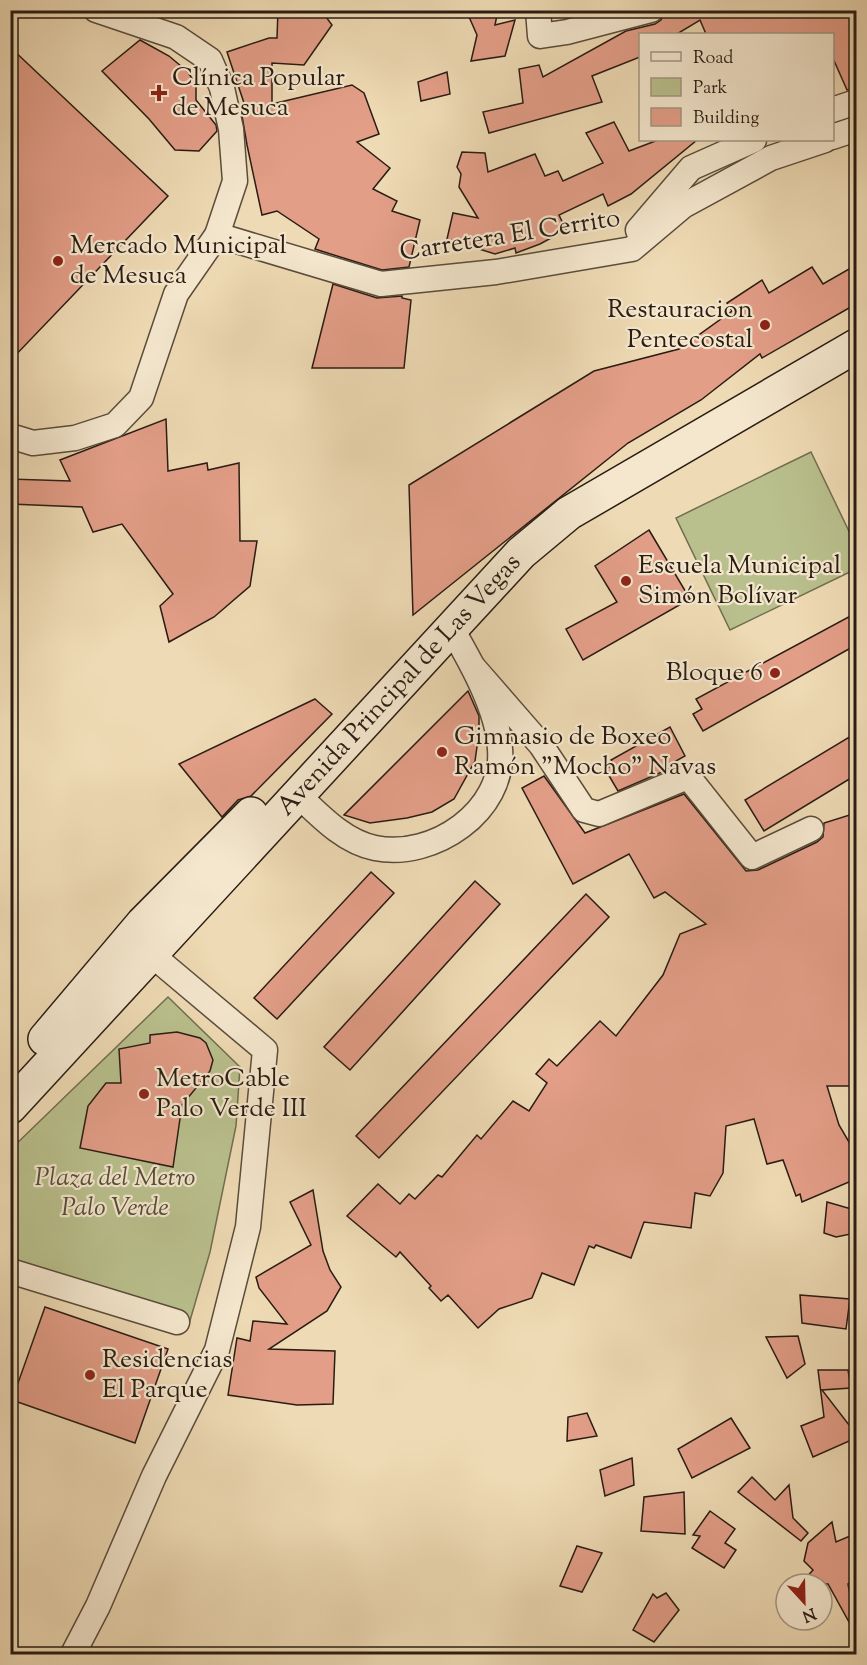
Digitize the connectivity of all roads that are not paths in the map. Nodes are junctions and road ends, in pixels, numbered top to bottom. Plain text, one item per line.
1 (96, 10) edge
2 (538, 10) edge
3 (651, 10) edge
4 (856, 102) edge
5 (834, 109) edge
6 (856, 129) edge
7 (834, 136) edge
8 (752, 141) edge
9 (822, 141) edge
10 (217, 235) junction
11 (619, 252) junction
12 (856, 322) edge
13 (856, 346) edge
14 (10, 436) edge
15 (453, 631) junction
16 (474, 668) junction
17 (297, 794) junction
18 (811, 829) dead end
19 (143, 923) junction
20 (152, 955) junction
21 (10, 1079) edge
22 (10, 1107) edge
23 (10, 1271) edge
24 (177, 1322) dead end
25 (73, 1654) edge

1 - 10 street
2 - 3 street
4 - 5 street
6 - 7 street
8 - 11 street
9 - 11 street, Carretera El Cerrito
10 - 11 street, Carretera El Cerrito
10 - 14 street
12 - 19 street, Avenida Principal de Las Vegas
13 - 15 street, Avenida Principal de Las Vegas
15 - 16 street
15 - 17 street, Avenida Principal de Las Vegas
16 - 17 street
16 - 18 street
17 - 20 street, Avenida Principal de Las Vegas
19 - 20 street
19 - 21 street, Avenida Principal de Las Vegas
20 - 22 street, Avenida Principal de Las Vegas
20 - 25 street
23 - 24 street

